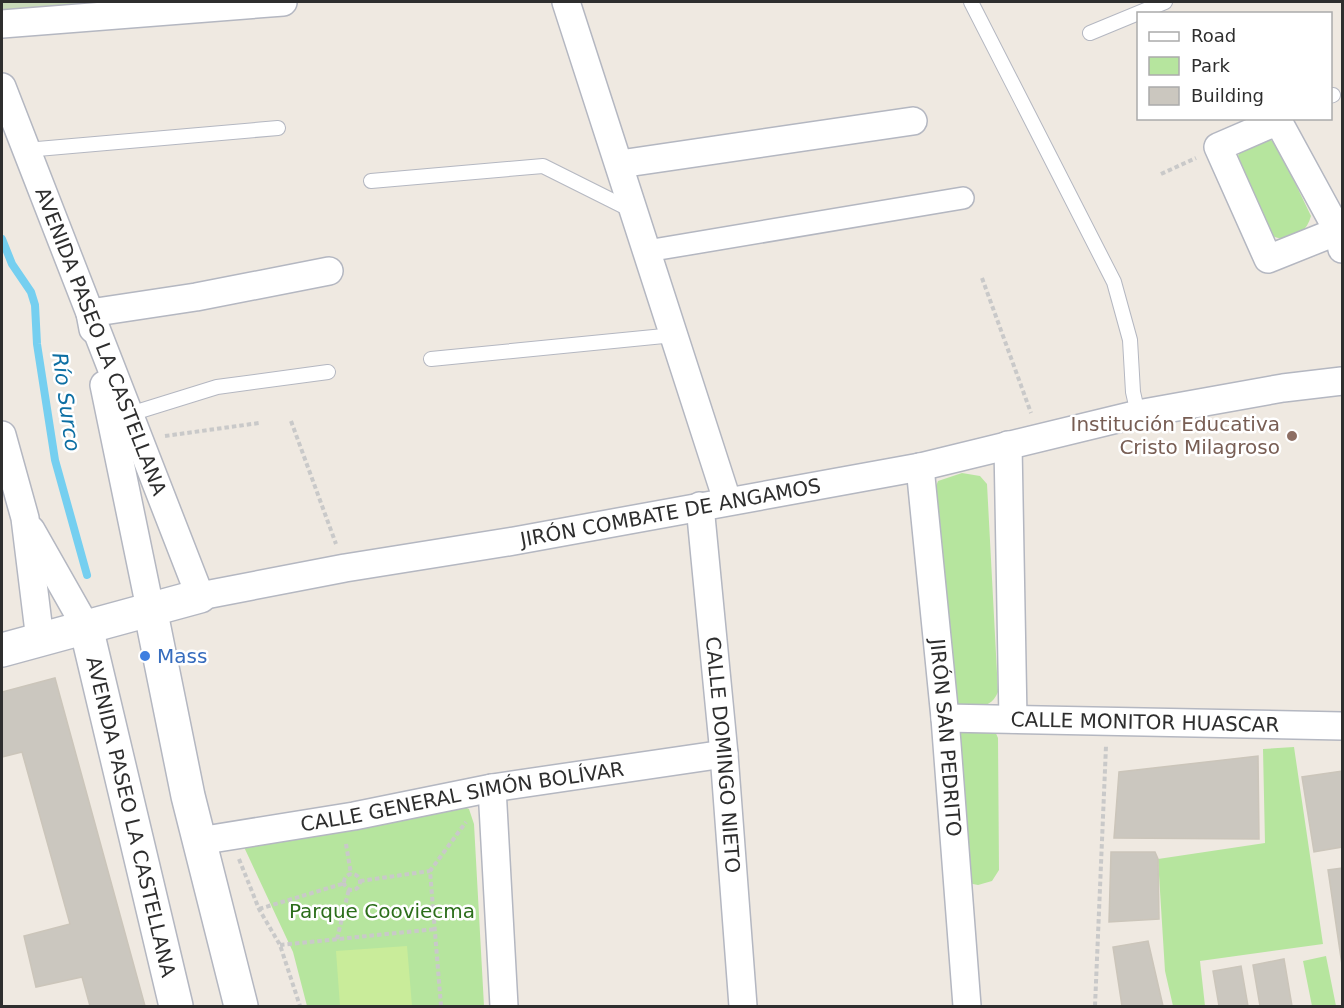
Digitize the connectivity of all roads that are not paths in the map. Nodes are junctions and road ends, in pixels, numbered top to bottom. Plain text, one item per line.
1 (283, 2) edge
2 (566, 2) edge
3 (971, 2) edge
4 (1165, 2) edge
5 (1141, 12) edge
6 (1137, 14) edge
7 (2, 24) edge
8 (1090, 33) dead end
9 (2, 87) edge
10 (1280, 120) edge
11 (913, 121) dead end
12 (278, 128) dead end
13 (26, 150) junction
14 (620, 164) junction
15 (371, 181) dead end
16 (963, 198) dead end
17 (635, 212) junction
18 (1340, 240) edge
19 (647, 251) junction
20 (329, 270) dead end
21 (90, 313) junction
22 (674, 335) junction
23 (430, 359) dead end
24 (328, 372) dead end
25 (1342, 381) edge
26 (130, 414) junction
27 (1138, 414) junction
28 (2, 435) edge
29 (1008, 445) junction
30 (920, 468) junction
31 (727, 501) junction
32 (700, 506) junction
33 (25, 518) junction
34 (200, 596) junction
35 (150, 609) junction
36 (86, 627) junction
37 (40, 640) junction
38 (2, 650) edge
39 (945, 718) junction
40 (1013, 718) junction
41 (1342, 726) edge
42 (724, 754) junction
43 (492, 788) junction
44 (199, 841) junction
45 (176, 1006) edge
46 (241, 1006) edge
47 (504, 1006) edge
48 (743, 1006) edge
49 (967, 1006) edge

1 - 7 street
2 - 14 street
3 - 27 lane
4 - 5 lane
6 - 8 lane
9 - 13 street, AVENIDA PASEO LA CASTELLANA
10 - 18 street
10 - 18 street
11 - 14 street
12 - 13 lane
13 - 21 street, AVENIDA PASEO LA CASTELLANA
14 - 17 street
15 - 17 lane
16 - 19 street
17 - 19 street
19 - 22 street
20 - 21 street
21 - 26 street, AVENIDA PASEO LA CASTELLANA
21 - 35 street
22 - 23 lane
22 - 31 street
24 - 26 lane
25 - 27 street, JIRÓN COMBATE DE ANGAMOS
26 - 34 street, AVENIDA PASEO LA CASTELLANA
27 - 29 street, JIRÓN COMBATE DE ANGAMOS
28 - 33 street
29 - 30 street, JIRÓN COMBATE DE ANGAMOS
29 - 40 street
30 - 31 street, JIRÓN COMBATE DE ANGAMOS
30 - 39 street, JIRÓN SAN PEDRITO
31 - 32 street, JIRÓN COMBATE DE ANGAMOS
32 - 34 street, JIRÓN COMBATE DE ANGAMOS
32 - 42 street, CALLE DOMINGO NIETO
33 - 36 street
33 - 37 street
34 - 35 street, JIRÓN COMBATE DE ANGAMOS
35 - 36 street, JIRÓN COMBATE DE ANGAMOS
35 - 44 street
36 - 37 street, JIRÓN COMBATE DE ANGAMOS
36 - 45 street, AVENIDA PASEO LA CASTELLANA
37 - 38 street, JIRÓN COMBATE DE ANGAMOS
39 - 40 street, CALLE MONITOR HUASCAR
39 - 49 street, JIRÓN SAN PEDRITO
40 - 41 street, CALLE MONITOR HUASCAR
42 - 43 street, CALLE GENERAL SIMÓN BOLÍVAR
42 - 48 street, CALLE DOMINGO NIETO
43 - 44 street, CALLE GENERAL SIMÓN BOLÍVAR
43 - 47 street
44 - 46 street

